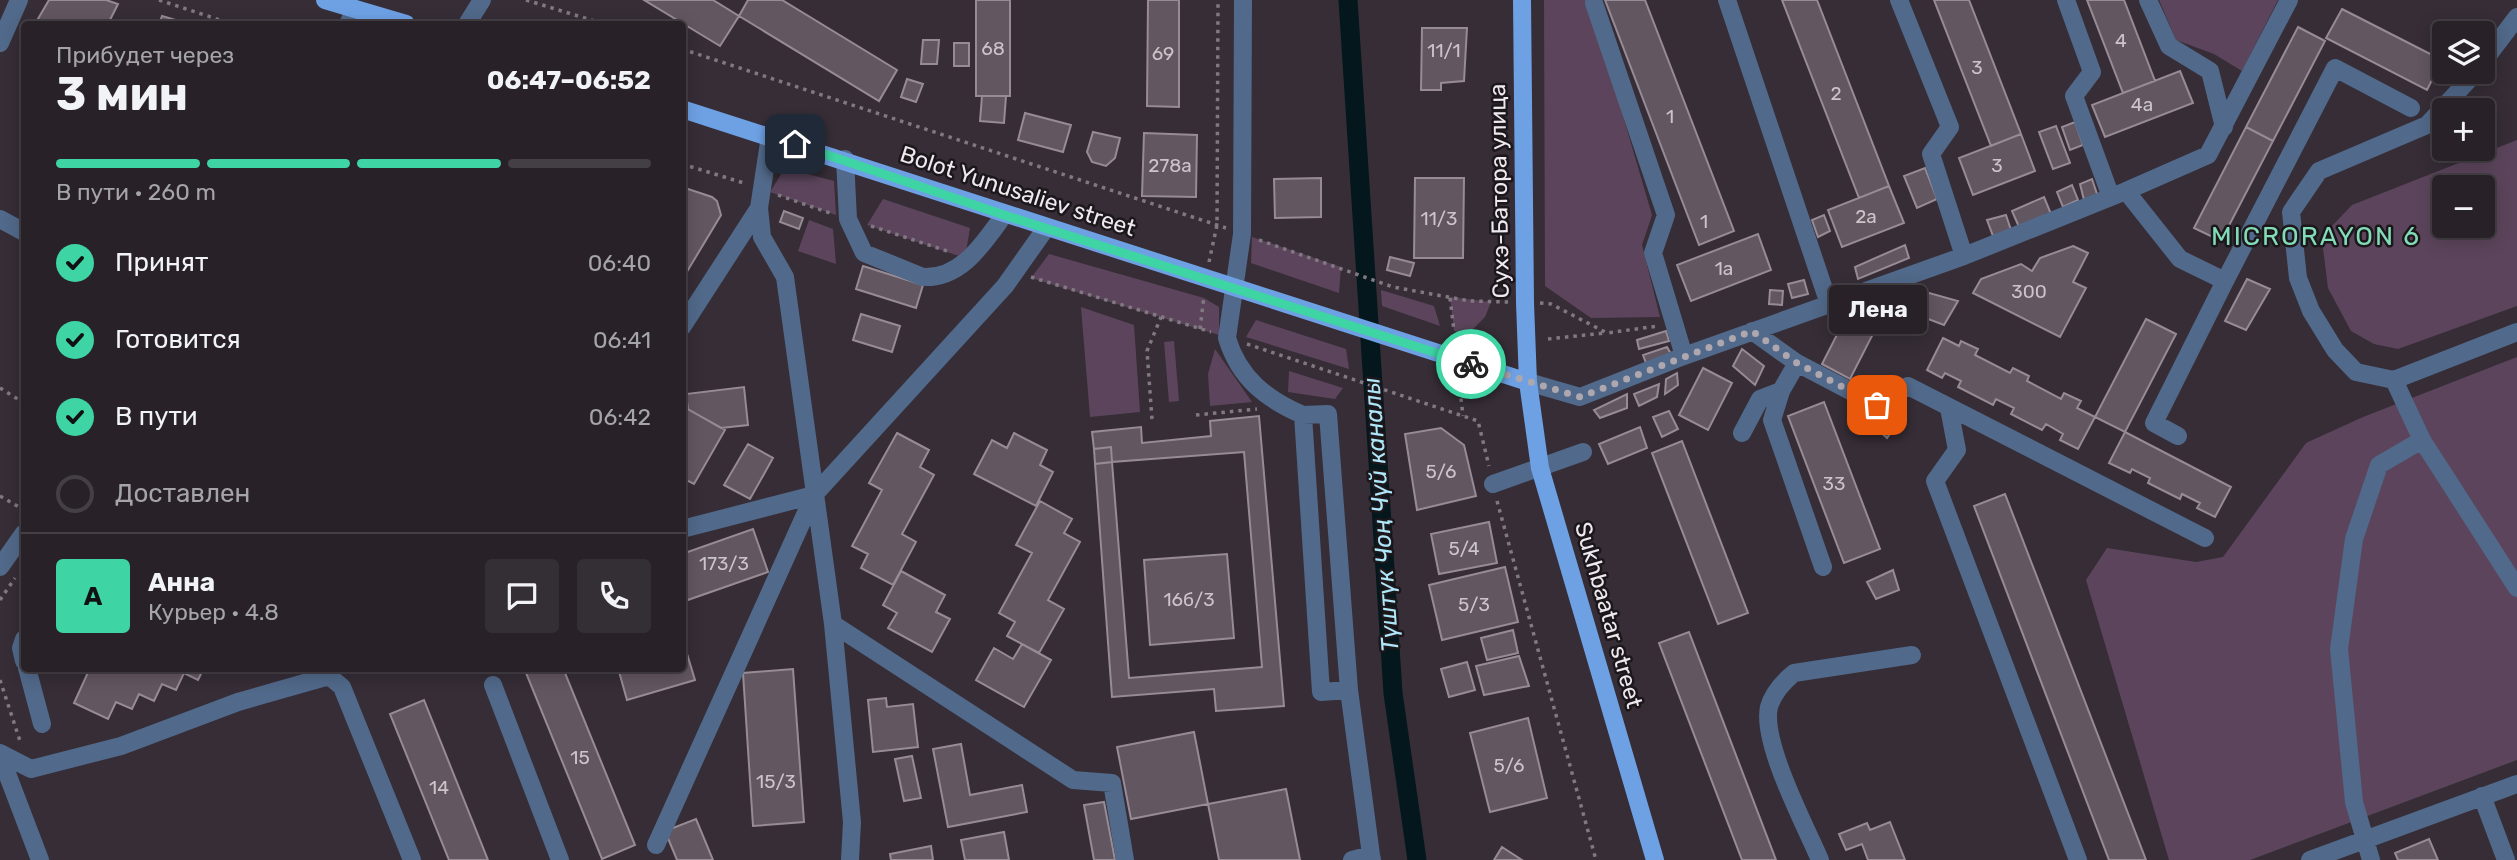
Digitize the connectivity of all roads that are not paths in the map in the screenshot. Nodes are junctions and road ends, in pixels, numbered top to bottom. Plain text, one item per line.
1 (19, 0) edge
2 (325, 0) edge
3 (482, 0) edge
4 (1243, 0) edge
5 (1522, 0) edge
6 (1727, 0) edge
7 (1899, 0) edge
8 (2066, 0) edge
9 (2148, 0) edge
10 (2289, 0) edge
11 (1594, 3) dead end
12 (352, 17) edge
13 (2517, 17) edge
14 (383, 21) edge
15 (469, 21) edge
16 (0, 43) edge
17 (2495, 46) edge
18 (2465, 84) edge
19 (2411, 108) dead end
20 (686, 110) edge
21 (2224, 128) junction
22 (770, 136) junction
23 (845, 159) junction
24 (2118, 194) junction
25 (759, 208) junction
26 (1004, 215) junction
27 (0, 219) edge
28 (1046, 228) junction
29 (21, 230) edge
30 (1964, 256) junction
31 (2225, 281) junction
32 (1232, 286) junction
33 (1829, 304) junction
34 (686, 321) edge
35 (1752, 331) junction
36 (2517, 332) edge
37 (1684, 355) junction
38 (1797, 363) junction
39 (2394, 380) junction
40 (1528, 382) junction
41 (1781, 391) junction
42 (1949, 408) junction
43 (1303, 415) junction
44 (1742, 433) dead end
45 (2178, 436) dead end
46 (2421, 440) junction
47 (1583, 452) dead end
48 (1540, 468) junction
49 (1493, 484) road end
50 (814, 495) junction
51 (686, 528) edge
52 (21, 537) edge
53 (2205, 538) dead end
54 (0, 567) edge
55 (1823, 567) dead end
56 (2517, 588) edge
57 (833, 624) junction
58 (1912, 655) dead end
59 (28, 672) edge
60 (493, 685) dead end
61 (1349, 690) junction
62 (42, 723) dead end
63 (0, 754) edge
64 (2517, 783) edge
65 (2482, 796) junction
66 (2364, 838) junction
67 (656, 845) dead end
68 (1371, 858) edge
69 (40, 860) edge
70 (412, 860) edge
71 (560, 860) edge
72 (850, 860) edge
73 (1125, 860) edge
74 (1352, 860) edge
75 (1655, 860) edge
76 (1820, 860) edge
77 (2078, 860) edge
78 (2310, 860) edge
79 (2371, 860) edge
80 (2506, 860) edge

1 - 16 street
2 - 12 main road
3 - 15 street
4 - 32 street
5 - 40 main road, Сухэ-Батора улица
6 - 33 street
7 - 30 street
8 - 24 street
9 - 21 street
10 - 21 street
11 - 37 street
12 - 14 main road
13 - 17 street
18 - 39 street
19 - 31 street
20 - 22 main road, Bolot Yunusaliev street
21 - 24 street
22 - 23 main road, Bolot Yunusaliev street
22 - 25 street
23 - 26 main road, Bolot Yunusaliev street
23 - 26 street
24 - 30 street
24 - 31 street
25 - 34 street
25 - 50 street
26 - 28 main road, Bolot Yunusaliev street
27 - 29 street
28 - 32 main road, Bolot Yunusaliev street
28 - 50 street
30 - 33 street
31 - 45 street
32 - 40 main road, Bolot Yunusaliev street
32 - 43 street
33 - 35 street
35 - 37 street
35 - 38 street
36 - 39 street
37 - 40 street
38 - 41 street
38 - 42 street
39 - 46 street
40 - 48 main road, Sukhbaatar street
41 - 44 street
41 - 55 street
42 - 53 street
42 - 77 street
43 - 61 street
43 - 61 street
46 - 56 street
46 - 66 street
47 - 48 street
48 - 49 street
48 - 75 main road, Sukhbaatar street
50 - 51 street
50 - 57 street
50 - 67 street
52 - 54 street
57 - 72 street
57 - 73 street
58 - 76 street
59 - 62 street
60 - 71 street
61 - 68 street
63 - 69 street
63 - 70 street
64 - 65 street
65 - 66 street
65 - 80 street
66 - 78 street
66 - 79 street
68 - 74 street

